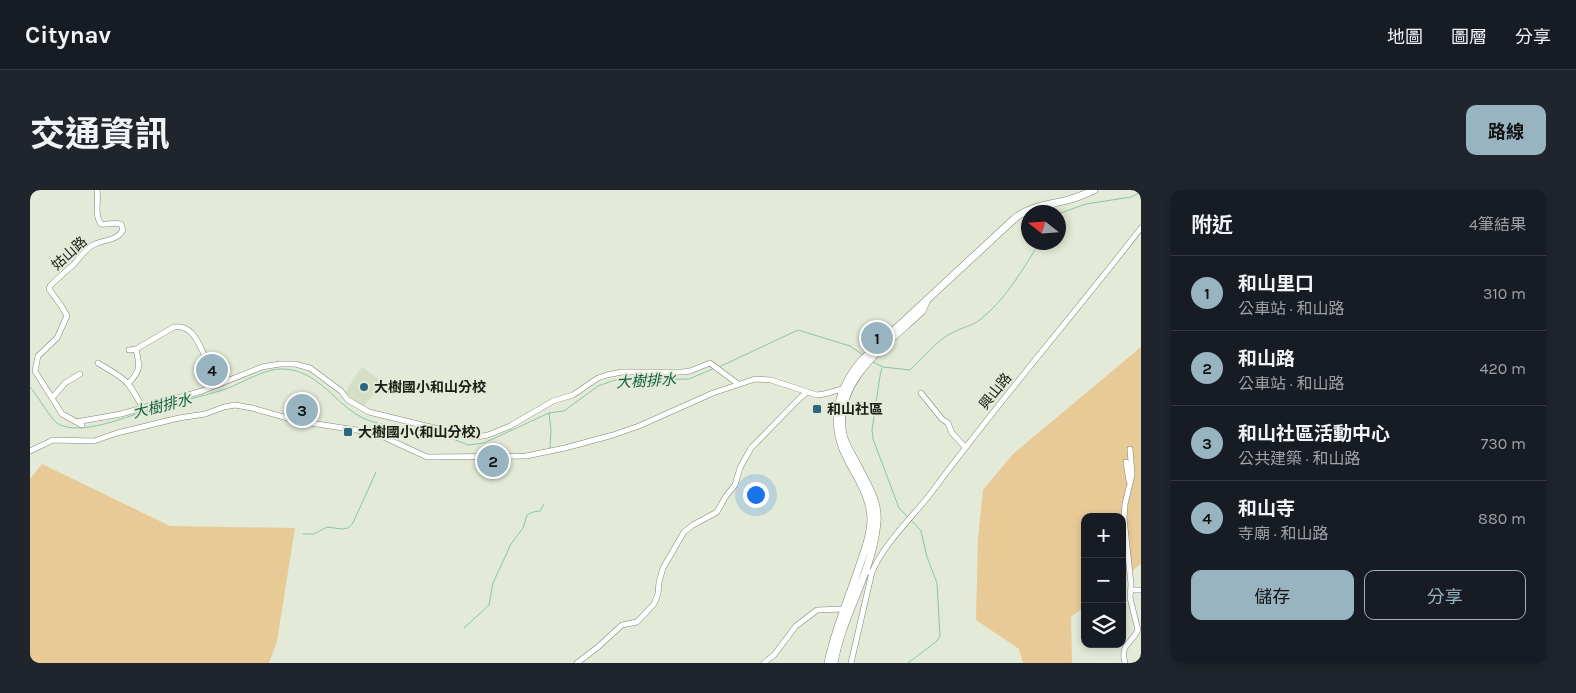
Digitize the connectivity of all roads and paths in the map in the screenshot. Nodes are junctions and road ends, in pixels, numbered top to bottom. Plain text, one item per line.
1 (97, 190) edge
2 (1094, 190) edge
3 (1141, 228) edge
4 (136, 349) junction
5 (129, 350) dead end
6 (98, 363) dead end
7 (80, 374) dead end
8 (225, 382) junction
9 (128, 384) junction
10 (738, 384) junction
11 (846, 388) junction
12 (807, 392) junction
13 (921, 393) dead end
14 (52, 398) junction
15 (143, 408) junction
16 (76, 422) junction
17 (82, 425) dead end
18 (965, 448) junction
19 (1130, 449) dead end
20 (30, 451) edge
21 (1126, 462) dead end
22 (1130, 487) junction
23 (869, 572) junction
24 (1130, 590) junction
25 (1141, 590) edge
26 (844, 609) junction
27 (577, 663) edge
28 (764, 663) edge
29 (828, 663) edge
30 (834, 663) edge
31 (851, 663) edge
32 (1125, 663) edge

1 - 14 street, 姑山路
2 - 11 main road
3 - 18 street, 興山路
4 - 5 street
4 - 8 street
4 - 9 street
6 - 9 street
7 - 14 street
8 - 10 street
8 - 15 street
9 - 15 street
10 - 12 street
10 - 20 street
11 - 12 street
11 - 23 main road
11 - 26 main road
12 - 27 street
13 - 18 street
14 - 16 street, 姑山路
15 - 16 street
16 - 17 street, 姑山路
18 - 23 street, 興山路
19 - 22 street
21 - 22 street
22 - 24 street
23 - 30 main road
23 - 31 street, 興山路
24 - 25 street
24 - 32 street
26 - 28 street
26 - 29 main road

